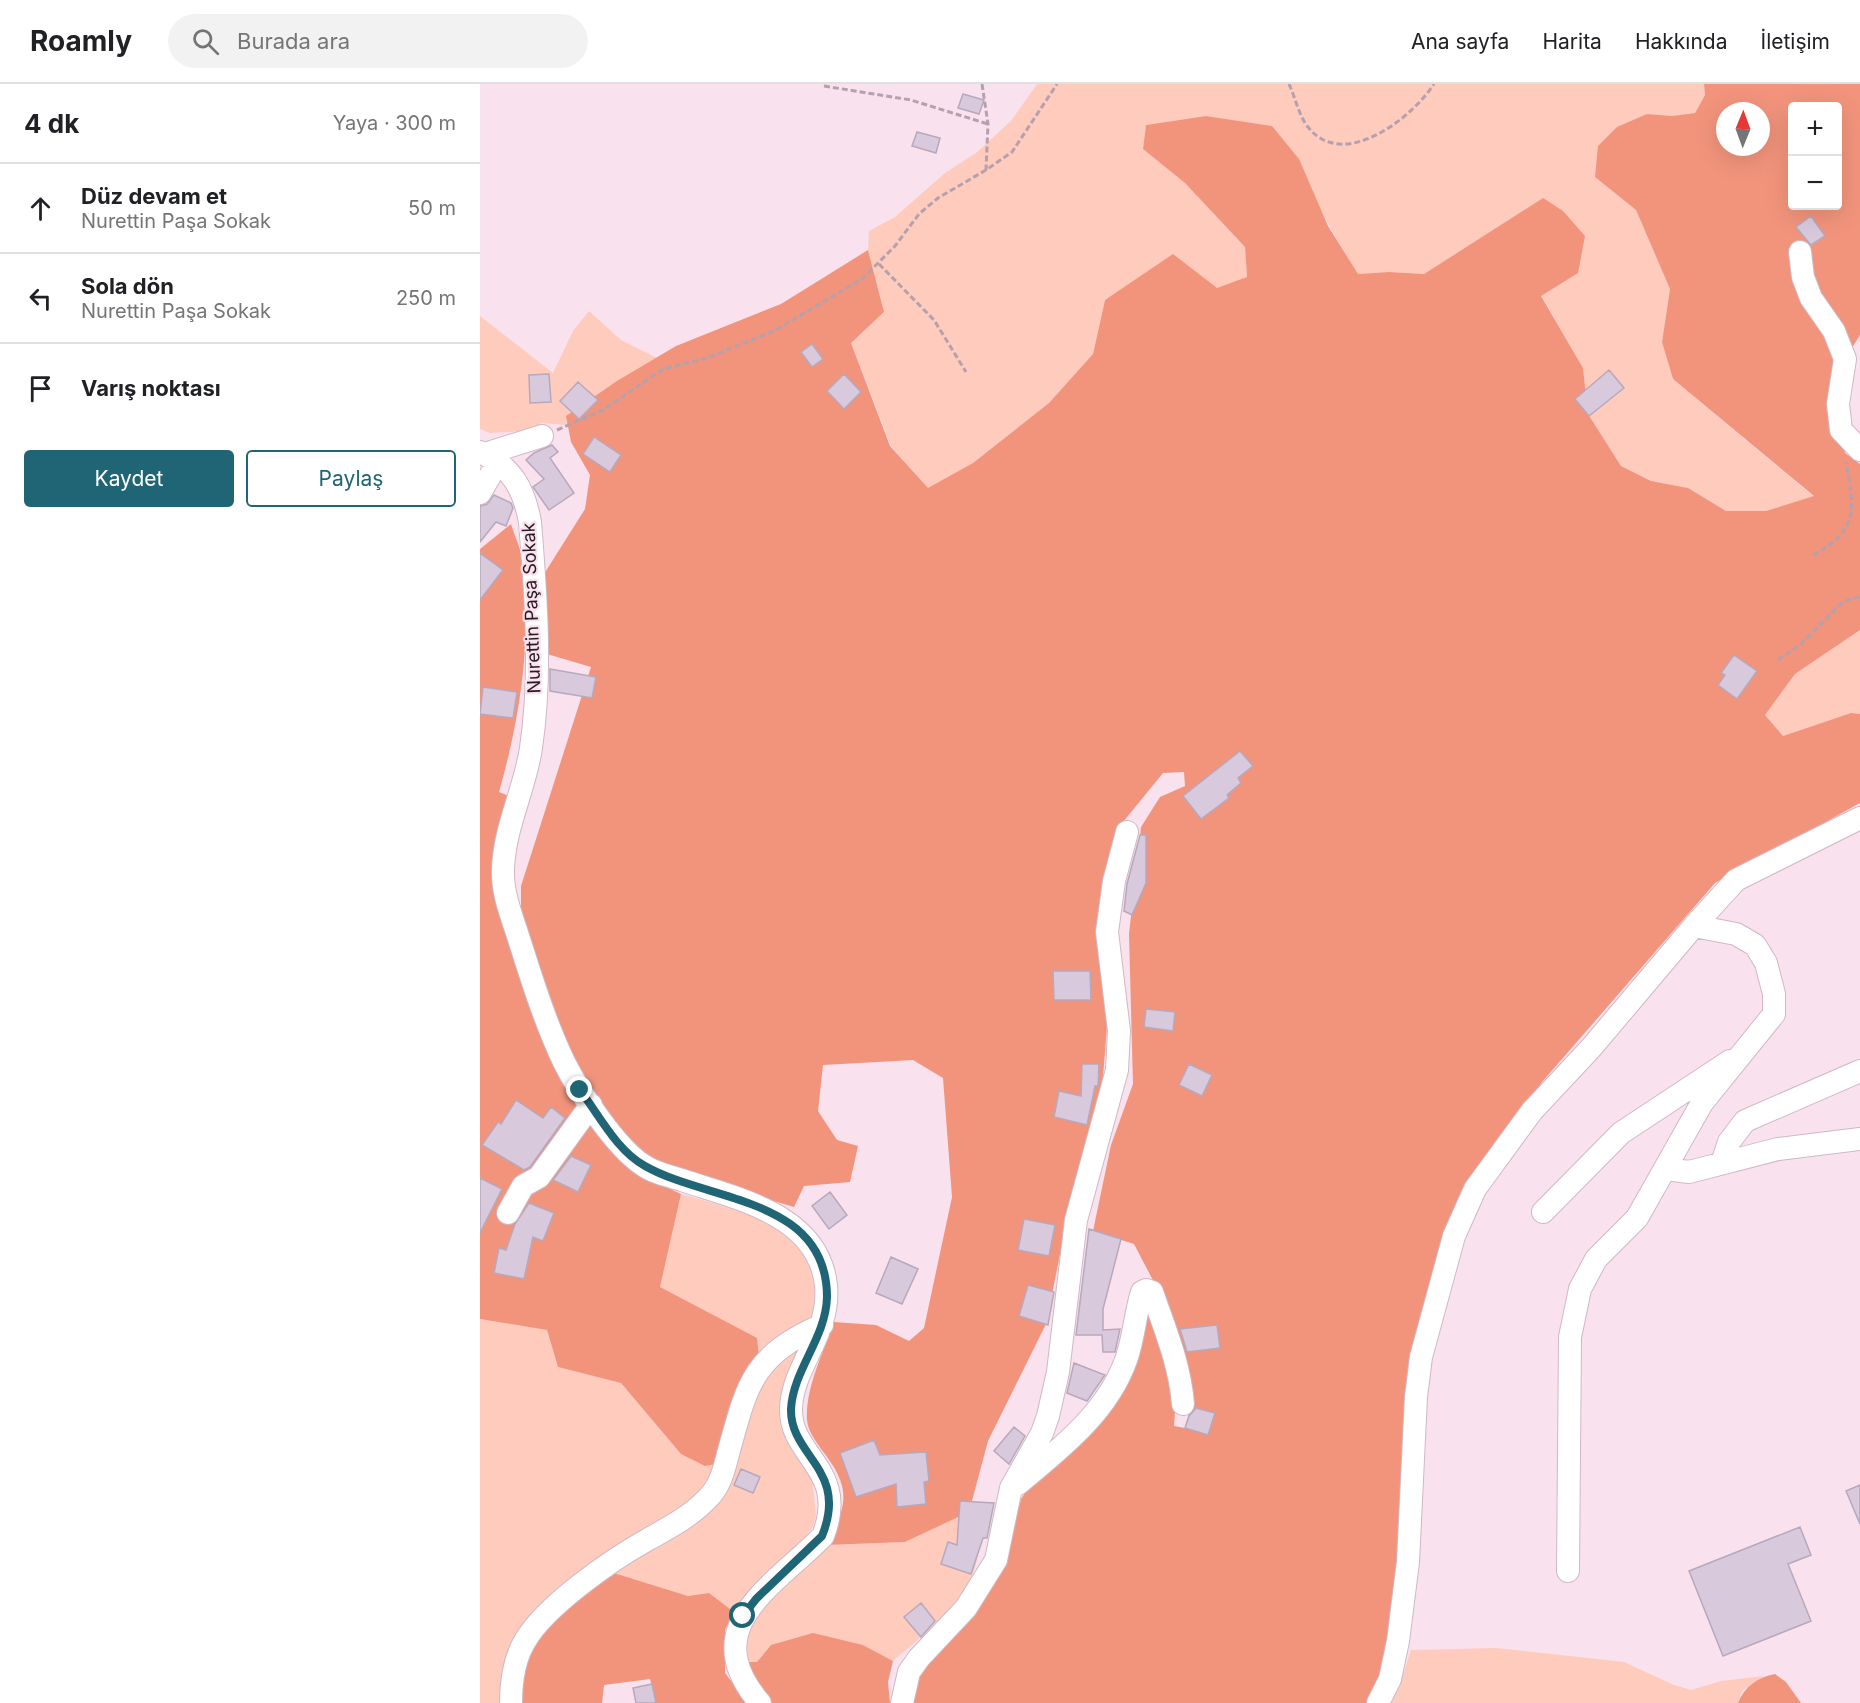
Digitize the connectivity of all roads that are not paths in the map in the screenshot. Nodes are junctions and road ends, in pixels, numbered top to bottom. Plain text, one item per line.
1 (1800, 252) dead end
2 (1852, 365) edge
3 (542, 436) road end
4 (1860, 450) edge
5 (488, 456) edge
6 (480, 493) edge
7 (1860, 818) edge
8 (1127, 832) dead end
9 (1694, 926) junction
10 (1745, 1052) junction
11 (1860, 1071) edge
12 (591, 1105) junction
13 (1860, 1139) edge
14 (1722, 1162) junction
15 (1665, 1169) junction
16 (1543, 1212) dead end
17 (508, 1213) dead end
18 (822, 1325) junction
19 (1183, 1404) dead end
20 (1010, 1491) junction
21 (1568, 1571) dead end
22 (511, 1703) edge
23 (760, 1703) edge
24 (902, 1703) edge
25 (1378, 1703) edge

1 - 2 street
2 - 4 street
3 - 5 street
5 - 6 street
5 - 12 street, Nurettin Paşa Sokak
7 - 9 street
8 - 20 street
9 - 10 street
9 - 25 street
10 - 15 street
10 - 16 street
11 - 14 street
12 - 17 street
12 - 18 street, Nurettin Paşa Sokak
13 - 14 street
14 - 15 street
15 - 21 street
18 - 22 street
18 - 23 street, Nurettin Paşa Sokak
19 - 20 street
20 - 24 street

